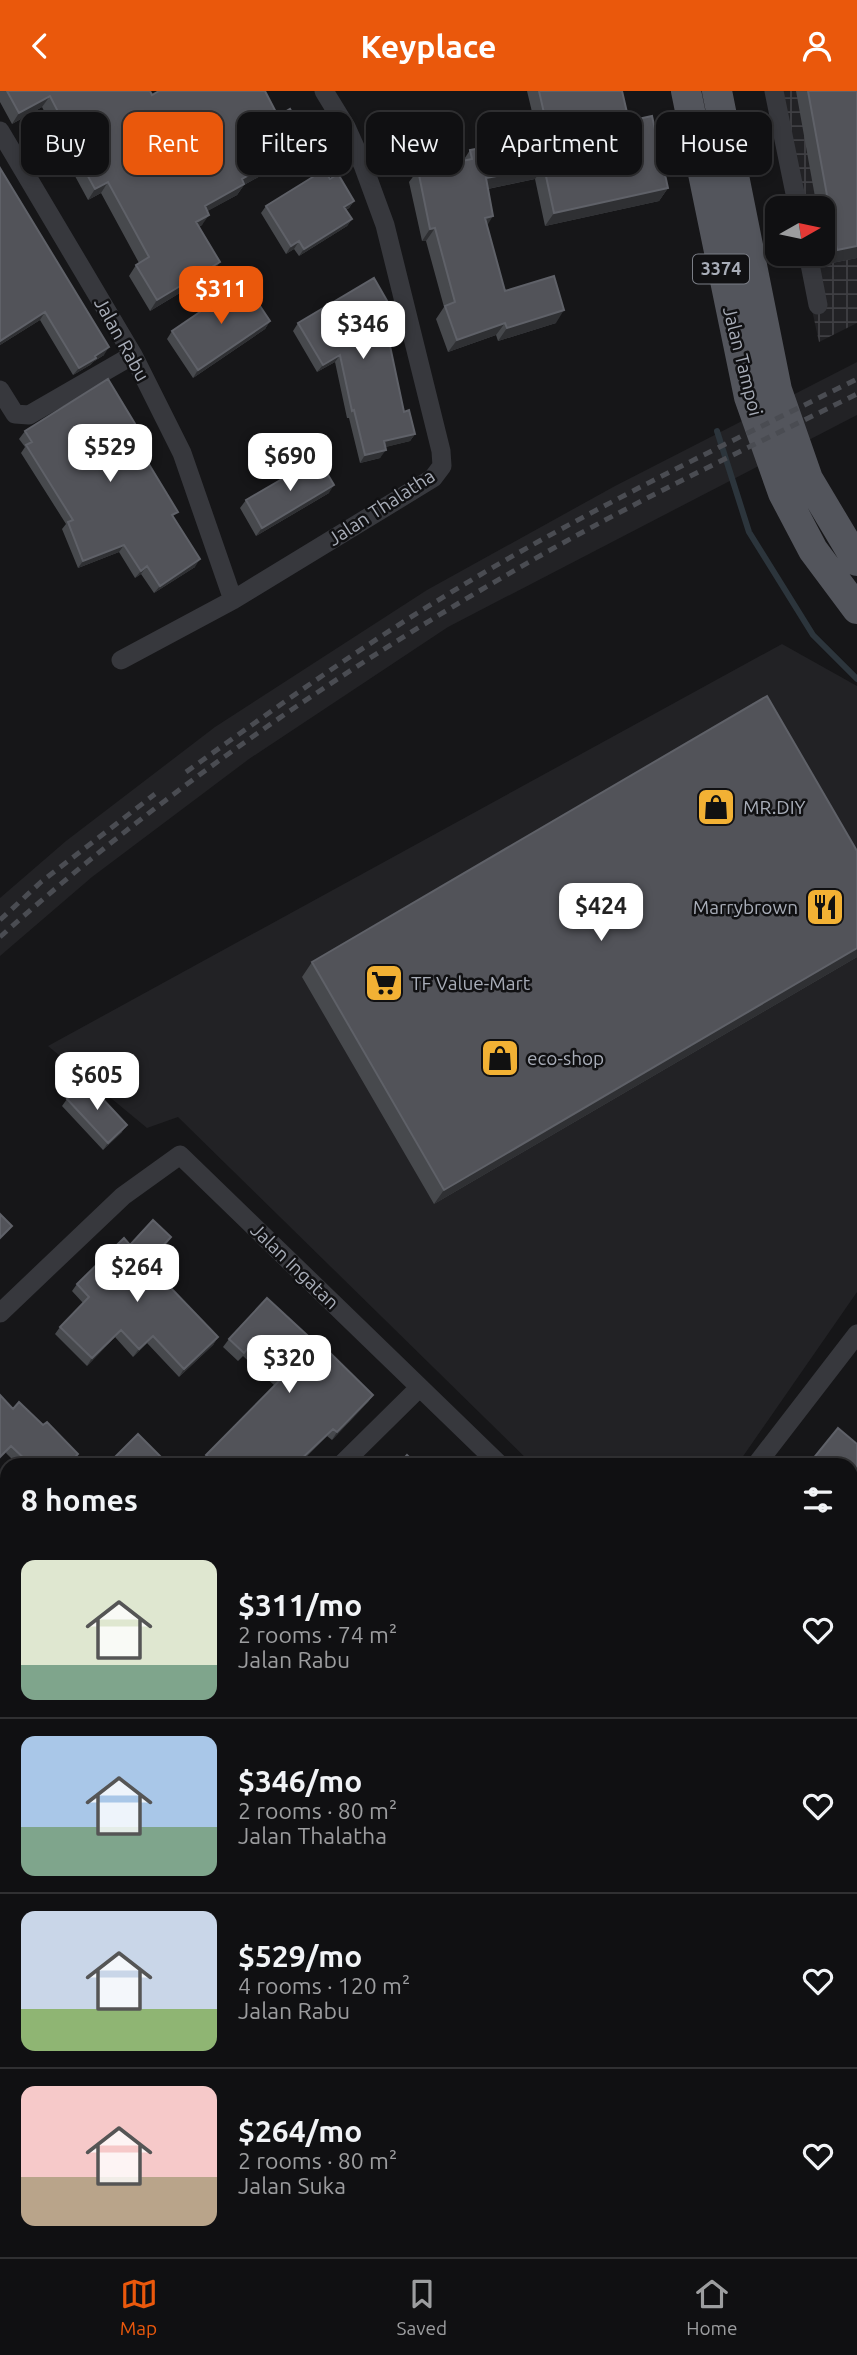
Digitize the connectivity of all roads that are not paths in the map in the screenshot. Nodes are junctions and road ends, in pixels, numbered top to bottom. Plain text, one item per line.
1 (324, 91) edge
2 (686, 91) edge
3 (717, 91) edge
4 (774, 91) edge
5 (0, 131) edge
6 (796, 196) edge
7 (810, 266) edge
8 (818, 305) dead end
9 (133, 355) junction
10 (0, 390) edge
11 (857, 561) edge
12 (233, 600) junction
13 (857, 609) edge
14 (121, 660) dead end
15 (0, 1313) edge
16 (857, 1334) edge
17 (419, 1388) junction
18 (348, 1458) edge
19 (493, 1458) edge
20 (761, 1458) edge

1 - 12 street, Jalan Thalatha
2 - 13 main road, Jalan Tampoi / 3374
3 - 11 main road, Jalan Tampoi / 3374
4 - 6 street
5 - 9 street, Jalan Rabu
7 - 8 street
9 - 10 street
9 - 12 street, Jalan Rabu
12 - 14 street, Jalan Thalatha
15 - 17 street, Jalan Ingatan
16 - 20 street
17 - 18 street
17 - 19 street, Jalan Ingatan

